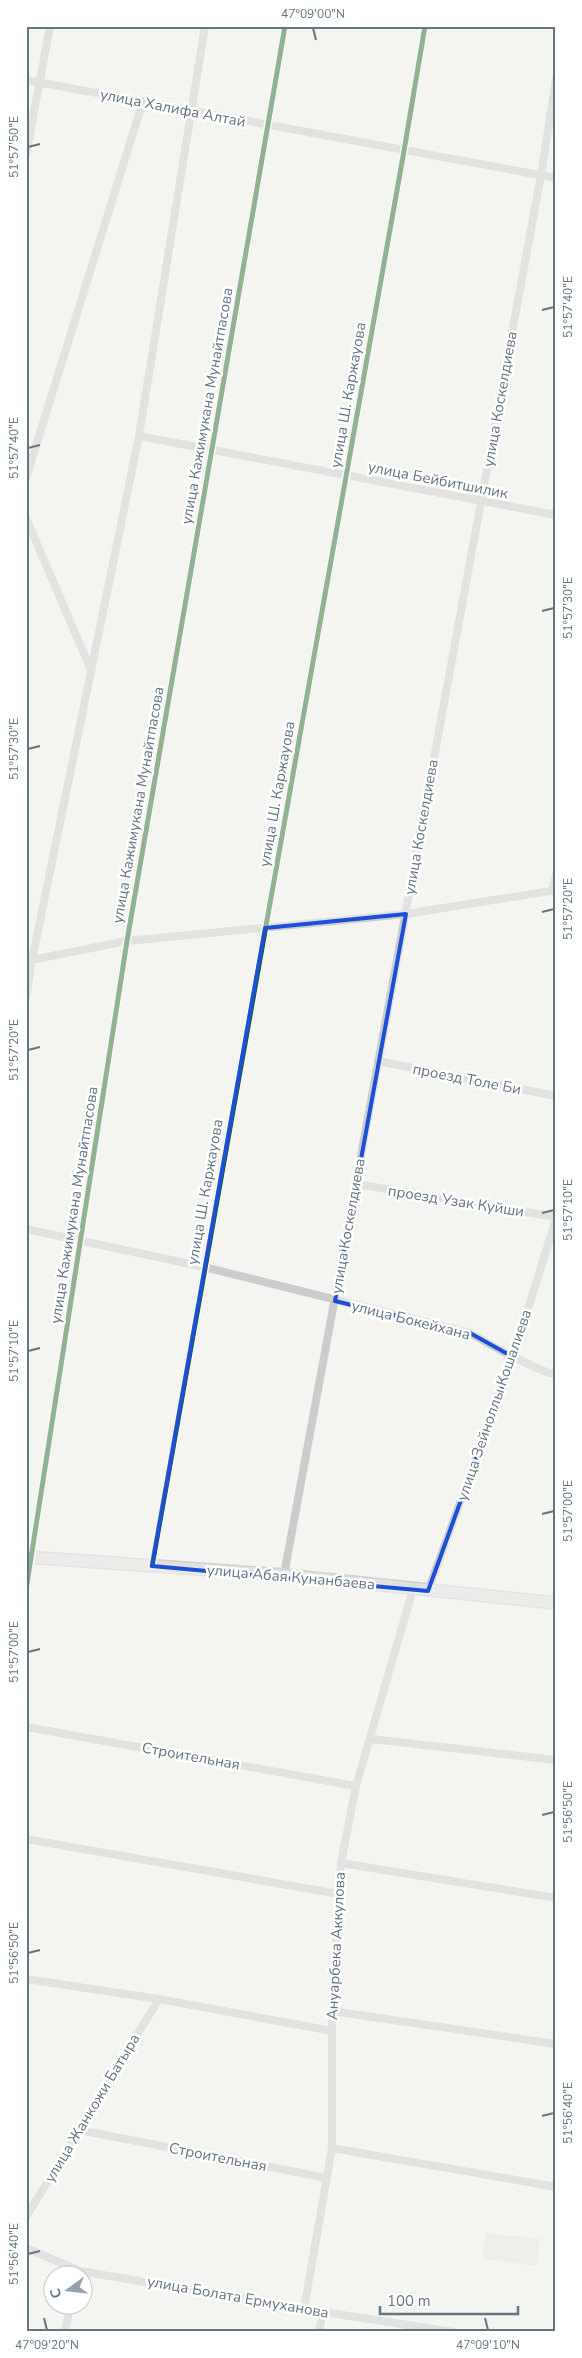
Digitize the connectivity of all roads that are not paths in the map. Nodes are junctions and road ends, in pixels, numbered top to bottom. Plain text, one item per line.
1 (50, 26) edge
2 (205, 26) edge
3 (285, 26) edge
4 (425, 26) edge
5 (556, 79) edge
6 (26, 80) edge
7 (39, 82) junction
8 (143, 102) junction
9 (192, 112) junction
10 (268, 126) junction
11 (404, 151) junction
12 (26, 155) edge
13 (541, 175) junction
14 (556, 178) edge
15 (139, 436) junction
16 (212, 449) junction
17 (346, 475) junction
18 (26, 478) edge
19 (481, 501) junction
20 (556, 515) edge
21 (26, 518) edge
22 (91, 670) junction
23 (556, 875) edge
24 (554, 891) edge
25 (406, 914) junction
26 (265, 928) junction
27 (127, 941) junction
28 (29, 961) edge
29 (26, 998) edge
30 (378, 1061) junction
31 (556, 1096) edge
32 (356, 1184) junction
33 (556, 1218) edge
34 (26, 1228) edge
35 (82, 1241) junction
36 (204, 1268) junction
37 (335, 1301) junction
38 (513, 1357) junction
39 (556, 1374) edge
40 (29, 1557) edge
41 (152, 1566) junction
42 (284, 1575) junction
43 (413, 1589) junction
44 (26, 1590) edge
45 (428, 1591) junction
46 (556, 1603) edge
47 (26, 1727) edge
48 (371, 1739) junction
49 (556, 1760) edge
50 (356, 1786) junction
51 (26, 1839) edge
52 (341, 1862) junction
53 (339, 1894) junction
54 (556, 1898) edge
55 (26, 1979) edge
56 (159, 1999) junction
57 (332, 2011) junction
58 (332, 2031) junction
59 (556, 2044) edge
60 (79, 2130) junction
61 (332, 2148) junction
62 (327, 2178) junction
63 (556, 2187) edge
64 (26, 2217) edge
65 (26, 2248) edge
66 (64, 2266) edge
67 (92, 2275) edge
68 (304, 2309) junction
69 (323, 2312) junction
70 (68, 2316) edge
71 (65, 2332) edge
72 (319, 2332) edge
73 (453, 2332) edge

1 - 7 street
2 - 9 street
3 - 10 street, улица Кажимукана Мунайтпасова
4 - 11 street, улица Ш. Каржауова
5 - 13 street, улица Коскелдиева
6 - 7 street, улица Халифа Алтай
7 - 8 street, улица Халифа Алтай
7 - 12 street
8 - 9 street, улица Халифа Алтай
8 - 18 street
9 - 10 street, улица Халифа Алтай
9 - 15 street
10 - 11 street, улица Халифа Алтай
10 - 16 street, улица Кажимукана Мунайтпасова
11 - 13 street, улица Халифа Алтай
11 - 17 street, улица Ш. Каржауова
13 - 14 street, улица Халифа Алтай
13 - 19 street, улица Коскелдиева
15 - 16 street, улица Бейбитшилик
15 - 22 street
16 - 17 street, улица Бейбитшилик
16 - 27 street, улица Кажимукана Мунайтпасова
17 - 19 street, улица Бейбитшилик
17 - 26 street, улица Ш. Каржауова
19 - 20 street, улица Бейбитшилик
19 - 25 street, улица Коскелдиева
21 - 22 street
22 - 28 street
23 - 24 street
24 - 25 street
25 - 26 street
25 - 30 street, улица Коскелдиева
26 - 27 street
26 - 36 street, улица Ш. Каржауова
27 - 28 street
27 - 35 street, улица Кажимукана Мунайтпасова
28 - 29 street
30 - 31 street, проезд Толе Би
30 - 32 street, улица Коскелдиева
32 - 33 street, проезд Узак Куйши
32 - 37 street, улица Коскелдиева
33 - 38 street, улица Зейноллы Кошалиева
34 - 35 street, улица Бокейхана
35 - 36 street, улица Бокейхана
35 - 40 street, улица Кажимукана Мунайтпасова
36 - 37 street, улица Бокейхана
36 - 41 street, улица Ш. Каржауова
37 - 38 street, улица Бокейхана
37 - 42 street, улица Коскелдиева
38 - 39 street, улица Бокейхана
38 - 45 street, улица Зейноллы Кошалиева
40 - 41 street, улица Абая Кунанбаева
40 - 44 street, улица Кажимукана Мунайтпасова
41 - 42 street, улица Абая Кунанбаева
42 - 43 street, улица Абая Кунанбаева
43 - 45 street, улица Абая Кунанбаева
43 - 48 street, Ануарбека Аккулова
45 - 46 street, улица Абая Кунанбаева
47 - 50 street, Строительная
48 - 49 street
48 - 50 street, Ануарбека Аккулова
50 - 52 street, Ануарбека Аккулова
51 - 53 street
52 - 53 street, Ануарбека Аккулова
52 - 54 street
53 - 57 street, Ануарбека Аккулова
55 - 56 street
56 - 58 street
56 - 60 street, улица Жанкожи Батыра
57 - 58 street, Ануарбека Аккулова
57 - 59 street
58 - 61 street, Ануарбека Аккулова
60 - 62 street, Строительная
60 - 64 street, улица Жанкожи Батыра
61 - 62 street, Ануарбека Аккулова
61 - 63 street
62 - 68 street, Ануарбека Аккулова
65 - 66 street, улица Болата Ермуханова
67 - 68 street, улица Болата Ермуханова
68 - 69 street, улица Болата Ермуханова
69 - 72 street
69 - 73 street, улица Болата Ермуханова
70 - 71 street

